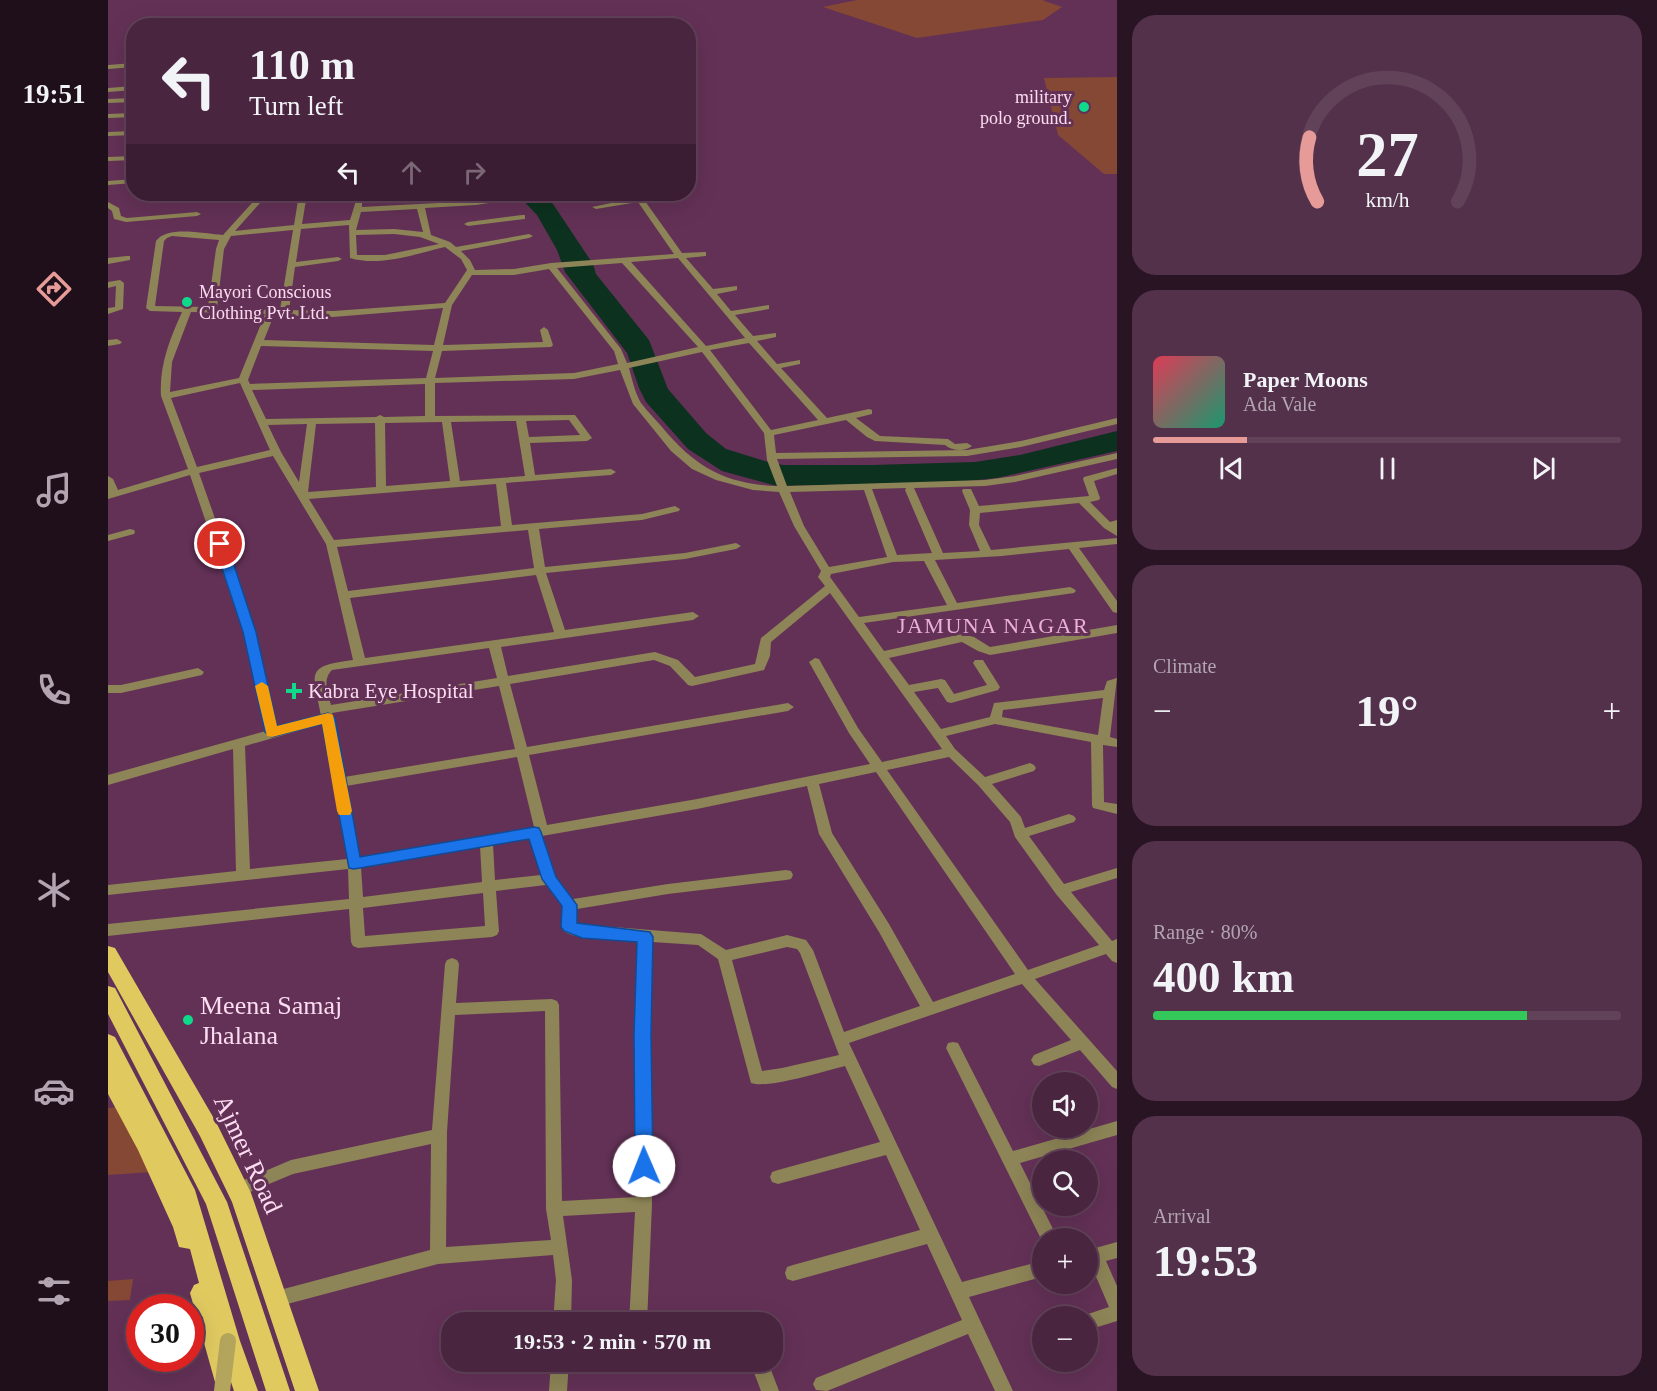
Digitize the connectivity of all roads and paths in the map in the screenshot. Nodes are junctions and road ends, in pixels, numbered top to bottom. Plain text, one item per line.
1 (126, 66) edge
2 (108, 67) edge
3 (126, 89) edge
4 (108, 90) edge
5 (126, 100) edge
6 (108, 101) edge
7 (126, 115) edge
8 (108, 116) edge
9 (126, 133) edge
10 (108, 134) edge
11 (126, 158) edge
12 (108, 159) edge
13 (126, 182) edge
14 (108, 183) edge
15 (258, 201) edge
16 (302, 201) edge
17 (358, 201) edge
18 (481, 201) edge
19 (619, 201) edge
20 (641, 201) edge
21 (108, 204) edge
22 (459, 204) junction
23 (420, 207) junction
24 (596, 207) dead end
25 (359, 210) junction
26 (197, 214) dead end
27 (522, 218) dead end
28 (352, 222) junction
29 (468, 224) junction
30 (298, 227) junction
31 (352, 233) junction
32 (427, 234) junction
33 (470, 235) dead end
34 (227, 236) junction
35 (529, 236) dead end
36 (447, 244) junction
37 (455, 250) junction
38 (703, 254) dead end
39 (679, 255) junction
40 (127, 258) dead end
41 (338, 259) dead end
42 (108, 261) edge
43 (625, 261) junction
44 (290, 265) junction
45 (552, 266) junction
46 (470, 273) junction
47 (108, 285) edge
48 (734, 288) dead end
49 (712, 292) junction
50 (448, 304) junction
51 (766, 307) dead end
52 (188, 309) junction
53 (212, 309) junction
54 (108, 311) edge
55 (272, 311) junction
56 (284, 311) junction
57 (729, 314) junction
58 (544, 330) dead end
59 (773, 335) dead end
60 (752, 340) junction
61 (258, 343) junction
62 (436, 348) junction
63 (704, 349) junction
64 (797, 362) dead end
65 (623, 367) junction
66 (774, 367) junction
67 (430, 381) junction
68 (245, 383) junction
69 (166, 396) junction
70 (869, 412) dead end
71 (848, 416) junction
72 (380, 418) junction
73 (446, 418) junction
74 (430, 419) junction
75 (521, 419) junction
76 (312, 420) junction
77 (824, 420) junction
78 (1117, 421) edge
79 (262, 422) junction
80 (769, 433) junction
81 (526, 440) junction
82 (992, 445) dead end
83 (276, 452) junction
84 (1117, 456) edge
85 (772, 458) junction
86 (194, 471) junction
87 (611, 472) dead end
88 (1116, 472) edge
89 (108, 479) edge
90 (531, 479) junction
91 (501, 482) junction
92 (456, 485) junction
93 (782, 487) junction
94 (910, 490) dead end
95 (967, 490) dead end
96 (381, 491) junction
97 (868, 491) dead end
98 (111, 495) edge
99 (302, 496) junction
100 (1082, 500) junction
101 (675, 509) dead end
102 (975, 510) junction
103 (533, 526) junction
104 (1114, 527) edge
105 (507, 529) junction
106 (130, 532) dead end
107 (108, 538) edge
108 (1117, 541) edge
109 (331, 544) junction
110 (1071, 545) junction
111 (736, 546) dead end
112 (986, 552) junction
113 (933, 556) junction
114 (893, 559) junction
115 (540, 571) junction
116 (826, 571) junction
117 (831, 587) junction
118 (1070, 591) dead end
119 (345, 595) junction
120 (954, 608) junction
121 (1117, 609) edge
122 (693, 616) dead end
123 (855, 621) junction
124 (1117, 629) edge
125 (561, 635) junction
126 (494, 644) junction
127 (880, 656) junction
128 (815, 662) dead end
129 (360, 663) junction
130 (979, 663) dead end
131 (198, 672) dead end
132 (504, 682) junction
133 (1117, 682) edge
134 (108, 689) edge
135 (906, 690) junction
136 (1110, 693) junction
137 (788, 707) dead end
138 (327, 714) junction
139 (994, 720) junction
140 (272, 732) junction
141 (938, 734) junction
142 (1100, 740) junction
143 (238, 742) junction
144 (1117, 743) edge
145 (522, 750) junction
146 (951, 752) junction
147 (879, 766) junction
148 (1030, 768) dead end
149 (108, 780) edge
150 (812, 780) junction
151 (983, 782) junction
152 (339, 783) junction
153 (1117, 809) edge
154 (1069, 819) dead end
155 (538, 832) junction
156 (1020, 834) junction
157 (486, 841) junction
158 (354, 864) junction
159 (1117, 873) edge
160 (243, 875) junction
161 (786, 875) dead end
162 (549, 879) junction
163 (488, 888) junction
164 (108, 890) edge
165 (1061, 890) junction
166 (358, 903) junction
167 (570, 905) junction
168 (108, 930) edge
169 (645, 937) junction
170 (1114, 950) edge
171 (108, 954) edge
172 (724, 956) junction
173 (452, 964) dead end
174 (1025, 977) junction
175 (108, 994) edge
176 (448, 1009) junction
177 (929, 1009) junction
178 (840, 1040) junction
179 (1082, 1042) junction
180 (108, 1043) edge
181 (953, 1048) dead end
182 (849, 1059) junction
183 (1039, 1060) dead end
184 (108, 1074) edge
185 (1117, 1082) edge
186 (1117, 1128) edge
187 (438, 1136) junction
188 (889, 1147) junction
189 (1009, 1159) junction
190 (778, 1177) dead end
191 (238, 1190) junction
192 (644, 1204) junction
193 (554, 1209) junction
194 (1044, 1228) edge
195 (930, 1235) junction
196 (561, 1247) junction
197 (1117, 1250) edge
198 (1098, 1254) edge
199 (438, 1256) junction
200 (1098, 1269) edge
201 (1032, 1272) edge
202 (793, 1273) dead end
203 (957, 1292) junction
204 (276, 1299) junction
205 (1117, 1305) edge
206 (563, 1312) edge
207 (639, 1312) edge
208 (1117, 1313) edge
209 (1098, 1319) edge
210 (972, 1324) junction
211 (228, 1341) junction
212 (559, 1372) edge
213 (763, 1372) edge
214 (822, 1384) dead end
215 (222, 1391) edge
216 (228, 1391) edge
217 (246, 1391) edge
218 (278, 1391) edge
219 (307, 1391) edge
220 (558, 1391) edge
221 (770, 1391) edge
222 (1004, 1391) edge

1 - 2 street
3 - 4 street
5 - 6 street
7 - 8 street
9 - 10 street
11 - 12 street
13 - 14 street
15 - 34 street
16 - 30 street
17 - 25 street
18 - 22 street
19 - 24 street
20 - 39 street
21 - 26 street
22 - 23 street
22 - 29 street
23 - 25 street
23 - 32 street
25 - 28 street
27 - 29 street
28 - 30 street
28 - 31 street
29 - 33 street
30 - 34 street
30 - 44 street
31 - 32 street
31 - 36 street
32 - 36 street
34 - 52 street
34 - 53 street
35 - 37 street
36 - 37 street
37 - 46 street
38 - 39 street
39 - 43 street
39 - 49 street
40 - 42 street
41 - 44 street
43 - 45 street
43 - 63 street
44 - 56 street
45 - 46 street
45 - 65 street
46 - 50 street
47 - 54 street
48 - 49 street
49 - 57 street
50 - 56 street
50 - 62 street
51 - 57 street
52 - 53 street
52 - 69 street
53 - 55 street
55 - 56 street
55 - 61 street
57 - 60 street
58 - 62 street
59 - 60 street
60 - 63 street
60 - 66 street
61 - 62 street
61 - 68 street
62 - 67 street
63 - 65 street
63 - 80 street
64 - 66 street
65 - 67 street
65 - 93 street
66 - 77 street
67 - 68 street
67 - 74 street
68 - 69 street
68 - 79 street
69 - 86 street
70 - 71 street
71 - 77 street
71 - 82 street
72 - 74 street
72 - 76 street
72 - 96 street
73 - 74 street
73 - 75 street
73 - 92 street
75 - 81 street
75 - 81 street
76 - 79 street
76 - 99 street
77 - 80 street
78 - 85 street
79 - 83 street
80 - 85 street
81 - 90 street
83 - 86 street
83 - 99 street
84 - 93 street
85 - 93 street
86 - 98 street
86 - 140 street
87 - 90 street
88 - 100 street
89 - 98 street
90 - 91 street
91 - 92 street
91 - 105 street
92 - 96 street
93 - 116 street
94 - 113 street
95 - 102 street
96 - 99 street
97 - 114 street
99 - 109 street
100 - 102 street
100 - 104 street
101 - 103 street
102 - 112 street
103 - 105 street
103 - 115 street
105 - 109 street
106 - 107 street
108 - 110 street
109 - 119 street
110 - 112 street
110 - 121 street
111 - 115 street
112 - 113 street
113 - 114 street
113 - 120 street
114 - 116 street
115 - 119 street
115 - 125 street
116 - 117 street
117 - 123 street
117 - 132 street
118 - 120 street
119 - 129 street
120 - 123 street
122 - 125 street
123 - 127 street
124 - 127 street
125 - 126 street
126 - 129 street
126 - 132 street
127 - 135 street
128 - 147 street
129 - 138 street
130 - 135 street
131 - 134 street
132 - 138 street
132 - 145 street
133 - 136 street
135 - 141 street
136 - 139 street
136 - 142 street
137 - 145 street
138 - 140 street
138 - 152 street
139 - 141 street
139 - 142 street
140 - 143 street
141 - 146 street
142 - 144 street
142 - 153 street
143 - 149 street
143 - 160 street
145 - 152 street
145 - 155 street
146 - 147 street
146 - 151 street
147 - 150 street
147 - 174 street
148 - 151 street
150 - 155 street
150 - 177 street
151 - 156 street
152 - 158 street
154 - 156 street
155 - 157 street
155 - 162 street
156 - 165 street
157 - 158 street
157 - 163 street
158 - 160 street
158 - 166 street
159 - 165 street
160 - 164 street
161 - 167 street
162 - 163 street
162 - 167 street
163 - 166 street
163 - 166 street
165 - 170 street
166 - 168 street
167 - 169 street
169 - 172 street
169 - 192 street
170 - 174 street
171 - 191 highway, Ajmer Road
172 - 178 street
172 - 182 street
173 - 176 street
174 - 177 street
174 - 179 street
175 - 218 highway
176 - 187 street
176 - 193 street
177 - 178 street
178 - 182 street
179 - 183 street
179 - 185 street
180 - 211 highway
181 - 189 street
182 - 188 street
184 - 216 highway
186 - 189 street
187 - 191 street
187 - 199 street
188 - 190 street
188 - 195 street
189 - 194 street
191 - 204 highway, Ajmer Road
192 - 193 street
192 - 207 street
193 - 196 street
195 - 202 street
195 - 203 street
196 - 199 street
196 - 206 street
197 - 198 street
199 - 204 street
200 - 205 street
201 - 203 street
203 - 210 street
204 - 219 highway, Ajmer Road
208 - 209 street
210 - 214 street
210 - 222 street
211 - 215 main road, bridge
211 - 217 highway
212 - 220 street
213 - 221 street

